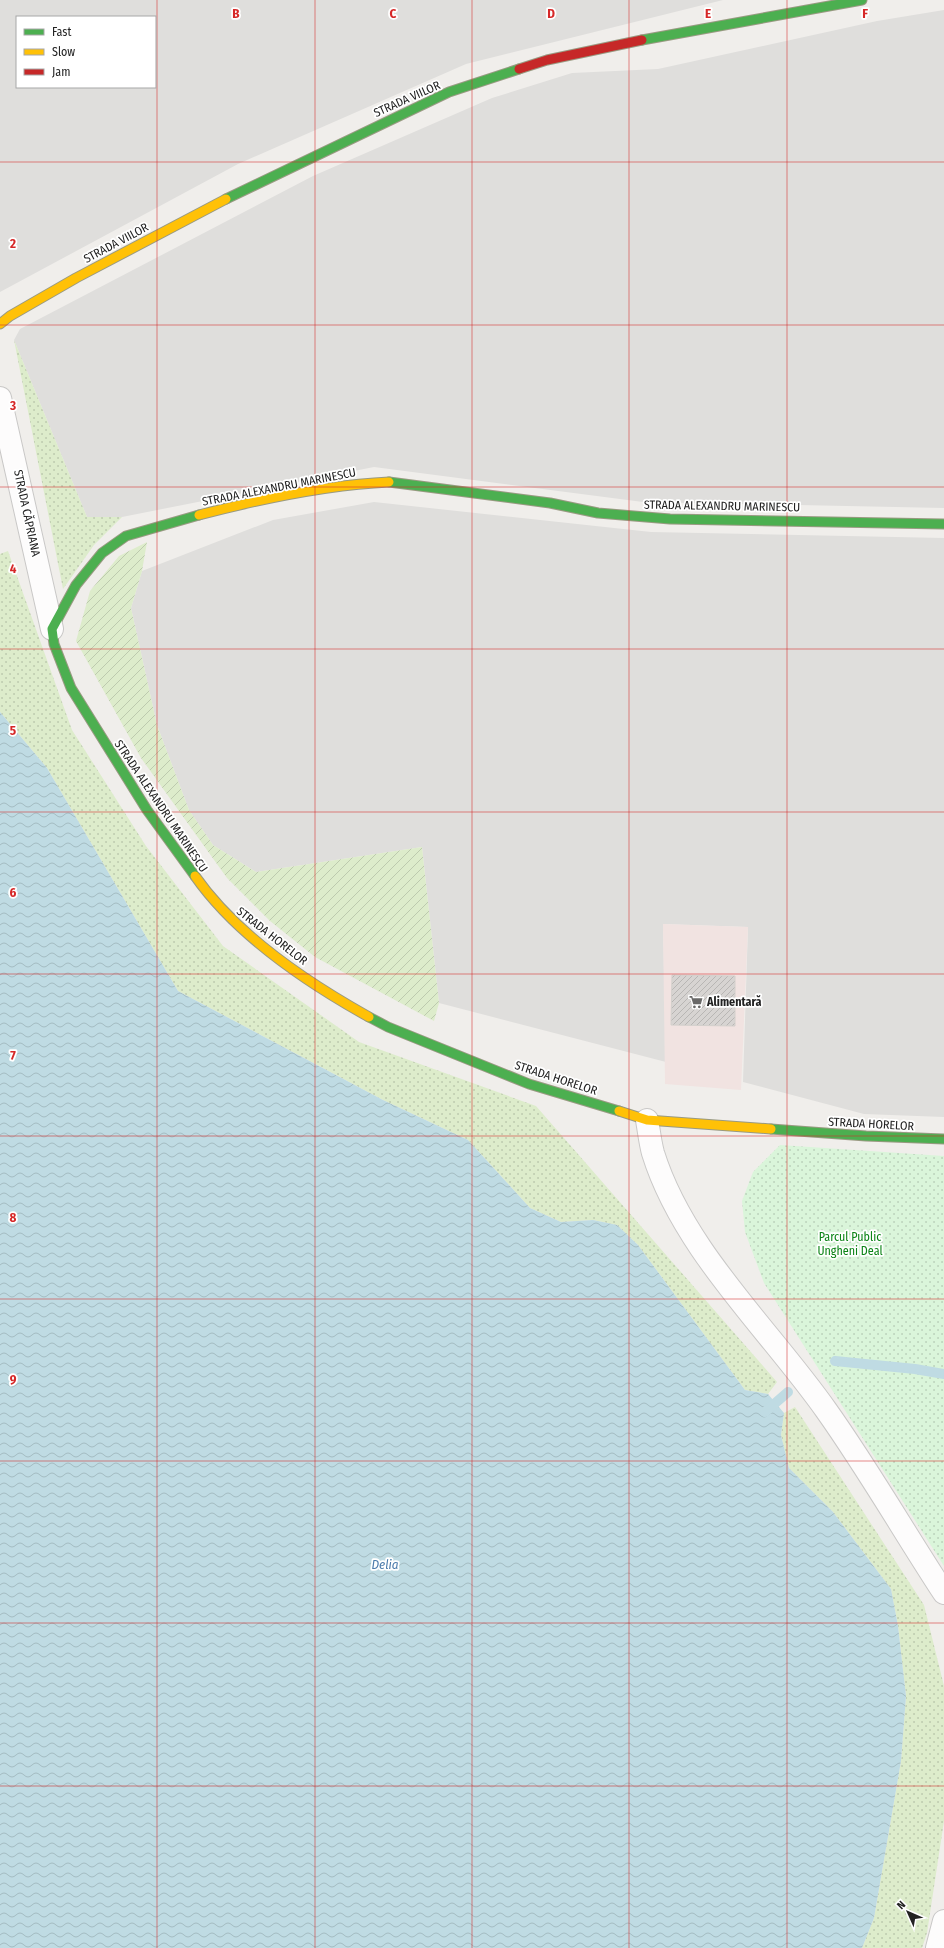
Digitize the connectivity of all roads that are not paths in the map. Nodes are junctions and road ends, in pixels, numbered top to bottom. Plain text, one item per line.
1 (862, 0) edge
2 (0, 324) edge
3 (0, 398) edge
4 (944, 524) edge
5 (52, 629) junction
6 (210, 898) joint
7 (647, 1120) junction
8 (944, 1139) edge
9 (944, 1593) edge
10 (944, 1921) edge
11 (937, 1948) edge

1 - 2 street, STRADA VIILOR
3 - 5 street, STRADA CĂPRIANA
4 - 5 street, STRADA ALEXANDRU MARINESCU
5 - 6 street, STRADA ALEXANDRU MARINESCU
6 - 7 street, STRADA HORELOR
7 - 8 street, STRADA HORELOR
7 - 9 street
10 - 11 street

